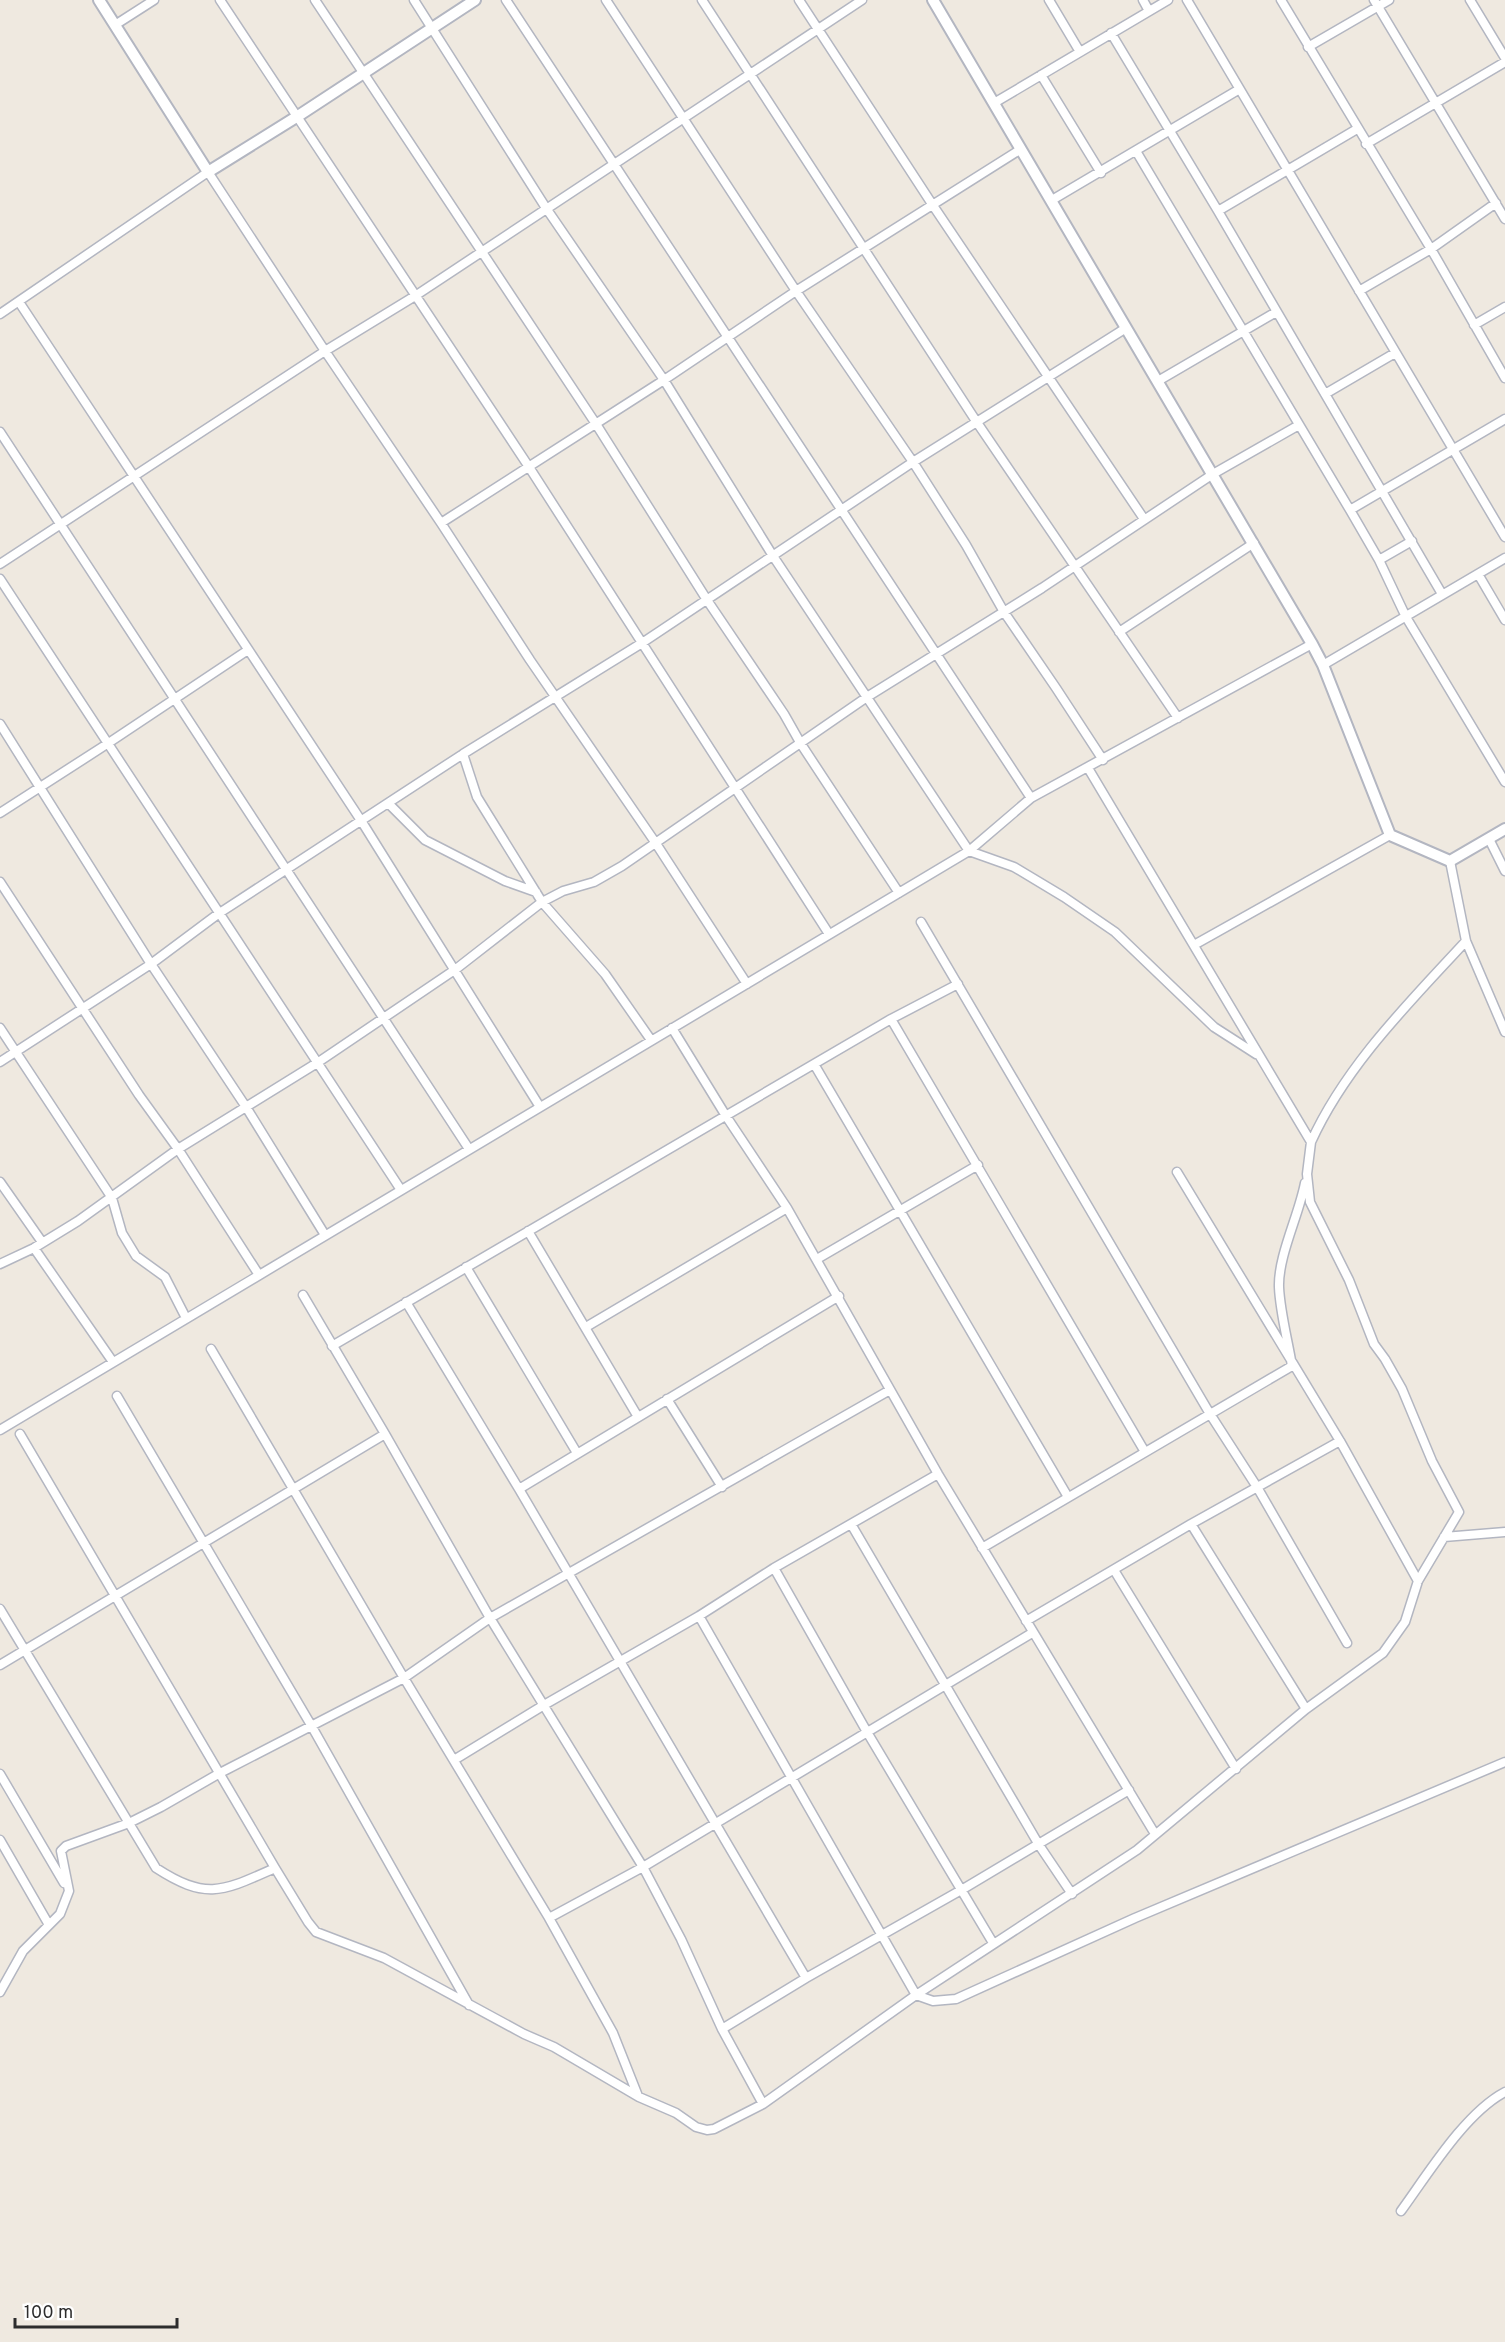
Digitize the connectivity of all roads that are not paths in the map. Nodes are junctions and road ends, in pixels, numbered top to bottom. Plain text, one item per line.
1 (99, 0) edge
2 (154, 0) edge
3 (220, 0) edge
4 (315, 0) edge
5 (414, 0) edge
6 (475, 0) edge
7 (506, 0) edge
8 (606, 0) edge
9 (702, 0) edge
10 (799, 0) edge
11 (862, 0) edge
12 (933, 0) edge
13 (1049, 0) edge
14 (1143, 0) edge
15 (1168, 0) edge
16 (1187, 0) edge
17 (1281, 0) edge
18 (1389, 0) edge
19 (1470, 0) edge
20 (1376, 3) edge
21 (1149, 11) junction
22 (115, 25) junction
23 (432, 28) junction
24 (818, 28) junction
25 (1111, 33) junction
26 (1308, 47) junction
27 (1080, 52) junction
28 (1505, 60) edge
29 (364, 73) junction
30 (750, 74) junction
31 (1041, 75) junction
32 (1238, 90) junction
33 (993, 102) junction
34 (1437, 102) junction
35 (298, 116) junction
36 (683, 118) junction
37 (1357, 129) junction
38 (1170, 131) junction
39 (1366, 144) junction
40 (1021, 149) junction
41 (1136, 151) junction
42 (614, 163) junction
43 (1288, 170) junction
44 (208, 172) junction
45 (1101, 172) junction
46 (1053, 200) junction
47 (1496, 202) junction
48 (932, 204) junction
49 (546, 208) junction
50 (1218, 211) junction
51 (1505, 219) edge
52 (864, 248) junction
53 (1431, 249) junction
54 (481, 251) junction
55 (796, 291) junction
56 (1359, 291) junction
57 (415, 296) junction
58 (19, 302) junction
59 (1505, 307) edge
60 (1276, 312) junction
61 (0, 314) edge
62 (1474, 325) junction
63 (1126, 328) junction
64 (1244, 331) junction
65 (728, 337) junction
66 (324, 351) junction
67 (1395, 353) junction
68 (1047, 376) junction
69 (1505, 378) edge
70 (664, 380) junction
71 (1158, 381) junction
72 (1325, 394) junction
73 (1505, 419) edge
74 (976, 421) junction
75 (596, 424) junction
76 (1299, 425) junction
77 (0, 432) edge
78 (1453, 449) junction
79 (913, 462) junction
80 (529, 467) junction
81 (1213, 474) junction
82 (135, 477) junction
83 (1383, 491) junction
84 (840, 510) junction
85 (1350, 510) junction
86 (1144, 519) junction
87 (441, 523) junction
88 (59, 525) junction
89 (1505, 537) edge
90 (1412, 541) junction
91 (1254, 543) junction
92 (773, 556) junction
93 (1505, 558) edge
94 (1379, 560) junction
95 (0, 564) edge
96 (1073, 566) junction
97 (1478, 574) junction
98 (0, 579) edge
99 (1442, 594) junction
100 (707, 600) junction
101 (1004, 612) junction
102 (1406, 617) junction
103 (1505, 620) edge
104 (1119, 632) junction
105 (642, 643) junction
106 (1312, 644) junction
107 (248, 650) junction
108 (936, 656) junction
109 (1323, 665) junction
110 (867, 697) junction
111 (557, 698) junction
112 (175, 699) junction
113 (1178, 718) junction
114 (0, 724) edge
115 (107, 744) junction
116 (801, 744) junction
117 (463, 754) junction
118 (1102, 760) junction
119 (1088, 768) junction
120 (1505, 782) edge
121 (41, 787) junction
122 (735, 788) junction
123 (1031, 798) junction
124 (389, 804) junction
125 (0, 813) edge
126 (362, 822) junction
127 (1505, 829) edge
128 (1390, 835) junction
129 (1489, 838) junction
130 (655, 842) junction
131 (969, 851) junction
132 (1450, 861) junction
133 (286, 870) junction
134 (1505, 871) edge
135 (0, 882) edge
136 (536, 892) junction
137 (899, 893) junction
138 (542, 902) junction
139 (218, 914) junction
140 (921, 922) dead end
141 (829, 934) junction
142 (1466, 941) junction
143 (1194, 945) junction
144 (151, 964) junction
145 (456, 969) junction
146 (747, 984) junction
147 (958, 984) junction
148 (82, 1008) junction
149 (382, 1017) junction
150 (891, 1019) junction
151 (0, 1028) edge
152 (672, 1028) junction
153 (1505, 1032) edge
154 (651, 1040) junction
155 (16, 1052) junction
156 (1259, 1056) junction
157 (0, 1062) edge
158 (317, 1063) junction
159 (814, 1064) junction
160 (246, 1107) junction
161 (540, 1107) junction
162 (726, 1116) junction
163 (1311, 1142) junction
164 (178, 1149) junction
165 (469, 1149) junction
166 (978, 1166) junction
167 (1177, 1173) dead end
168 (1307, 1174) junction
169 (0, 1182) edge
170 (401, 1190) junction
171 (112, 1198) junction
172 (787, 1208) junction
173 (901, 1210) junction
174 (528, 1231) junction
175 (325, 1235) junction
176 (42, 1242) junction
177 (34, 1248) junction
178 (817, 1259) junction
179 (0, 1264) edge
180 (466, 1267) junction
181 (259, 1275) junction
182 (303, 1295) dead end
183 (838, 1296) junction
184 (406, 1302) junction
185 (186, 1318) junction
186 (586, 1328) junction
187 (332, 1346) junction
188 (210, 1349) dead end
189 (112, 1362) junction
190 (1292, 1366) junction
191 (890, 1389) junction
192 (117, 1396) dead end
193 (667, 1399) junction
194 (1210, 1414) junction
195 (638, 1417) junction
196 (0, 1430) edge
197 (20, 1434) dead end
198 (385, 1434) junction
199 (1340, 1441) junction
200 (1145, 1452) junction
201 (577, 1453) junction
202 (938, 1474) junction
203 (1257, 1486) junction
204 (722, 1487) junction
205 (294, 1489) junction
206 (519, 1489) junction
207 (1068, 1497) junction
208 (850, 1524) junction
209 (1191, 1524) junction
210 (1505, 1532) edge
211 (1444, 1537) junction
212 (203, 1543) junction
213 (982, 1548) junction
214 (774, 1568) junction
215 (1114, 1570) junction
216 (569, 1575) junction
217 (1418, 1581) junction
218 (114, 1598) junction
219 (0, 1609) edge
220 (699, 1616) junction
221 (489, 1618) junction
222 (1026, 1621) junction
223 (1032, 1633) junction
224 (1347, 1643) dead end
225 (24, 1651) junction
226 (620, 1660) junction
227 (0, 1665) edge
228 (404, 1678) junction
229 (945, 1684) junction
230 (544, 1705) junction
231 (1306, 1709) junction
232 (311, 1725) junction
233 (867, 1732) junction
234 (454, 1760) junction
235 (1505, 1762) edge
236 (1236, 1769) junction
237 (220, 1773) junction
238 (0, 1774) edge
239 (792, 1778) junction
240 (1129, 1790) junction
241 (716, 1822) junction
242 (129, 1823) junction
243 (1155, 1834) junction
244 (0, 1840) edge
245 (1039, 1845) junction
246 (643, 1867) junction
247 (275, 1868) junction
248 (963, 1889) junction
249 (69, 1891) junction
250 (1071, 1894) junction
251 (549, 1918) junction
252 (49, 1925) junction
253 (883, 1935) junction
254 (993, 1943) junction
255 (807, 1978) junction
256 (0, 1992) edge
257 (916, 1995) junction
258 (469, 2005) junction
259 (723, 2029) junction
260 (1505, 2092) edge
261 (639, 2097) junction
262 (763, 2104) junction
263 (1401, 2211) dead end

1 - 22 street
2 - 22 street
3 - 35 street
4 - 29 street
5 - 23 street
6 - 23 street
7 - 42 street
8 - 36 street
9 - 30 street
10 - 24 street
11 - 24 street
12 - 33 street
13 - 27 street
14 - 21 street
15 - 21 street
16 - 32 street
17 - 26 street
18 - 20 street
19 - 28 street
20 - 26 street
20 - 34 street
21 - 25 street
22 - 44 street
23 - 29 street
23 - 49 street
24 - 30 street
24 - 48 street
25 - 27 street
25 - 38 street
26 - 37 street
27 - 31 street
28 - 34 street
29 - 35 street
29 - 54 street
30 - 36 street
30 - 52 street
31 - 33 street
31 - 45 street
32 - 38 street
32 - 43 street
33 - 40 street
34 - 39 street
34 - 47 street
35 - 44 street
35 - 57 street
36 - 42 street
36 - 55 street
37 - 39 street
37 - 43 street
38 - 41 street
38 - 50 street
39 - 53 street
40 - 46 street
40 - 48 street
41 - 45 street
41 - 64 street
42 - 49 street
42 - 65 street
43 - 50 street
43 - 56 street
44 - 58 street
44 - 66 street
45 - 46 street
46 - 63 street
47 - 51 street
47 - 53 street
48 - 52 street
48 - 68 street
49 - 54 street
49 - 70 street
50 - 60 street
52 - 55 street
52 - 74 street
53 - 56 street
53 - 62 street
54 - 57 street
54 - 75 street
55 - 65 street
55 - 79 street
56 - 67 street
57 - 66 street
57 - 80 street
58 - 61 street
58 - 82 street
59 - 62 street
60 - 64 street
60 - 72 street
62 - 69 street
63 - 68 street
63 - 71 street
64 - 71 street
64 - 76 street
65 - 70 street
65 - 84 street
66 - 82 street
66 - 87 street
67 - 72 street
67 - 78 street
68 - 74 street
68 - 86 street
70 - 75 street
70 - 92 street
71 - 81 street
72 - 83 street
73 - 78 street
74 - 79 street
74 - 96 street
75 - 80 street
75 - 100 street
76 - 81 street
76 - 85 street
77 - 88 street
78 - 83 street
78 - 89 street
79 - 84 street
79 - 101 street
80 - 87 street
80 - 105 street
81 - 86 street
81 - 91 street
82 - 88 street
82 - 107 street
83 - 85 street
83 - 90 street
84 - 92 street
84 - 108 street
85 - 94 street
86 - 96 street
87 - 111 street
88 - 95 street
88 - 112 street
90 - 94 street
90 - 99 street
91 - 104 street
91 - 106 street
92 - 100 street
92 - 110 street
93 - 97 street
94 - 102 street
96 - 101 street
96 - 104 street
97 - 99 street
97 - 103 street
98 - 115 street
99 - 102 street
100 - 105 street
100 - 116 street
101 - 108 street
101 - 118 street
102 - 109 street
102 - 120 street
104 - 113 street
105 - 111 street
105 - 122 street
106 - 109 street
106 - 113 street
107 - 112 street
107 - 126 street
108 - 110 street
108 - 123 street
109 - 128 street
110 - 116 street
110 - 131 street
111 - 117 street
111 - 130 street
112 - 115 street
112 - 133 street
113 - 118 street
114 - 121 street
115 - 121 street
115 - 139 street
116 - 122 street
116 - 137 street
117 - 124 street
117 - 136 street
118 - 119 street
119 - 123 street
119 - 143 street
121 - 125 street
121 - 144 street
122 - 130 street
122 - 141 street
123 - 131 street
124 - 126 street
124 - 136 street
126 - 133 street
126 - 145 street
127 - 129 street
128 - 132 street
128 - 143 street
129 - 132 street
129 - 134 street
130 - 138 street
130 - 146 street
131 - 137 street
131 - 156 street
132 - 142 street
133 - 139 street
133 - 149 street
135 - 148 street
136 - 138 street
137 - 141 street
138 - 145 street
138 - 154 street
139 - 144 street
139 - 158 street
140 - 147 street
141 - 146 street
142 - 153 street
142 - 163 street
143 - 156 street
144 - 148 street
144 - 160 street
145 - 149 street
145 - 161 street
146 - 152 street
147 - 150 street
147 - 194 street
148 - 155 street
148 - 164 street
149 - 158 street
149 - 165 street
150 - 159 street
150 - 166 street
151 - 155 street
152 - 154 street
152 - 162 street
154 - 161 street
155 - 157 street
155 - 171 street
156 - 163 street
158 - 160 street
158 - 170 street
159 - 162 street
159 - 173 street
160 - 164 street
160 - 175 street
161 - 165 street
162 - 172 street
162 - 174 street
163 - 168 street
164 - 171 street
164 - 181 street
165 - 170 street
166 - 173 street
166 - 200 street
167 - 190 street
168 - 190 street
168 - 211 street
169 - 176 street
170 - 175 street
171 - 176 street
171 - 185 street
172 - 178 street
172 - 186 street
173 - 178 street
173 - 207 street
174 - 180 street
174 - 186 street
175 - 181 street
176 - 177 street
177 - 179 street
177 - 189 street
178 - 183 street
180 - 184 street
180 - 201 street
181 - 185 street
182 - 187 street
183 - 191 street
183 - 193 street
184 - 187 street
184 - 206 street
185 - 189 street
186 - 195 street
187 - 198 street
188 - 205 street
189 - 196 street
190 - 194 street
190 - 199 street
191 - 202 street
191 - 204 street
192 - 212 street
193 - 195 street
193 - 204 street
194 - 200 street
194 - 203 street
195 - 201 street
197 - 218 street
198 - 205 street
198 - 221 street
199 - 203 street
199 - 217 street
200 - 207 street
201 - 206 street
202 - 208 street
202 - 213 street
203 - 209 street
203 - 224 street
204 - 216 street
205 - 212 street
205 - 228 street
206 - 216 street
207 - 213 street
208 - 214 street
208 - 229 street
209 - 215 street
209 - 231 street
210 - 211 street
211 - 217 street
212 - 218 street
212 - 232 street
213 - 222 street
214 - 220 street
214 - 233 street
215 - 222 street
215 - 236 street
216 - 221 street
216 - 226 street
217 - 231 street
218 - 225 street
218 - 237 street
219 - 225 street
220 - 226 street
220 - 239 street
221 - 228 street
221 - 230 street
222 - 223 street
223 - 229 street
223 - 240 street
225 - 227 street
225 - 242 street
226 - 230 street
226 - 241 street
228 - 232 street
228 - 234 street
229 - 233 street
229 - 245 street
230 - 234 street
230 - 246 street
231 - 236 street
232 - 237 street
232 - 258 street
233 - 239 street
233 - 248 street
234 - 251 street
235 - 257 street
236 - 243 street
237 - 242 street
237 - 247 street
238 - 249 street
239 - 241 street
239 - 253 street
240 - 243 street
240 - 245 street
241 - 246 street
241 - 255 street
242 - 247 street
242 - 249 street
243 - 250 street
244 - 252 street
245 - 248 street
245 - 250 street
246 - 251 street
246 - 259 street
247 - 258 street
248 - 253 street
248 - 254 street
249 - 252 street
250 - 254 street
251 - 261 street
252 - 256 street
253 - 255 street
253 - 257 street
254 - 257 street
255 - 259 street
257 - 262 street
258 - 261 street
259 - 262 street
260 - 263 street
261 - 262 street

